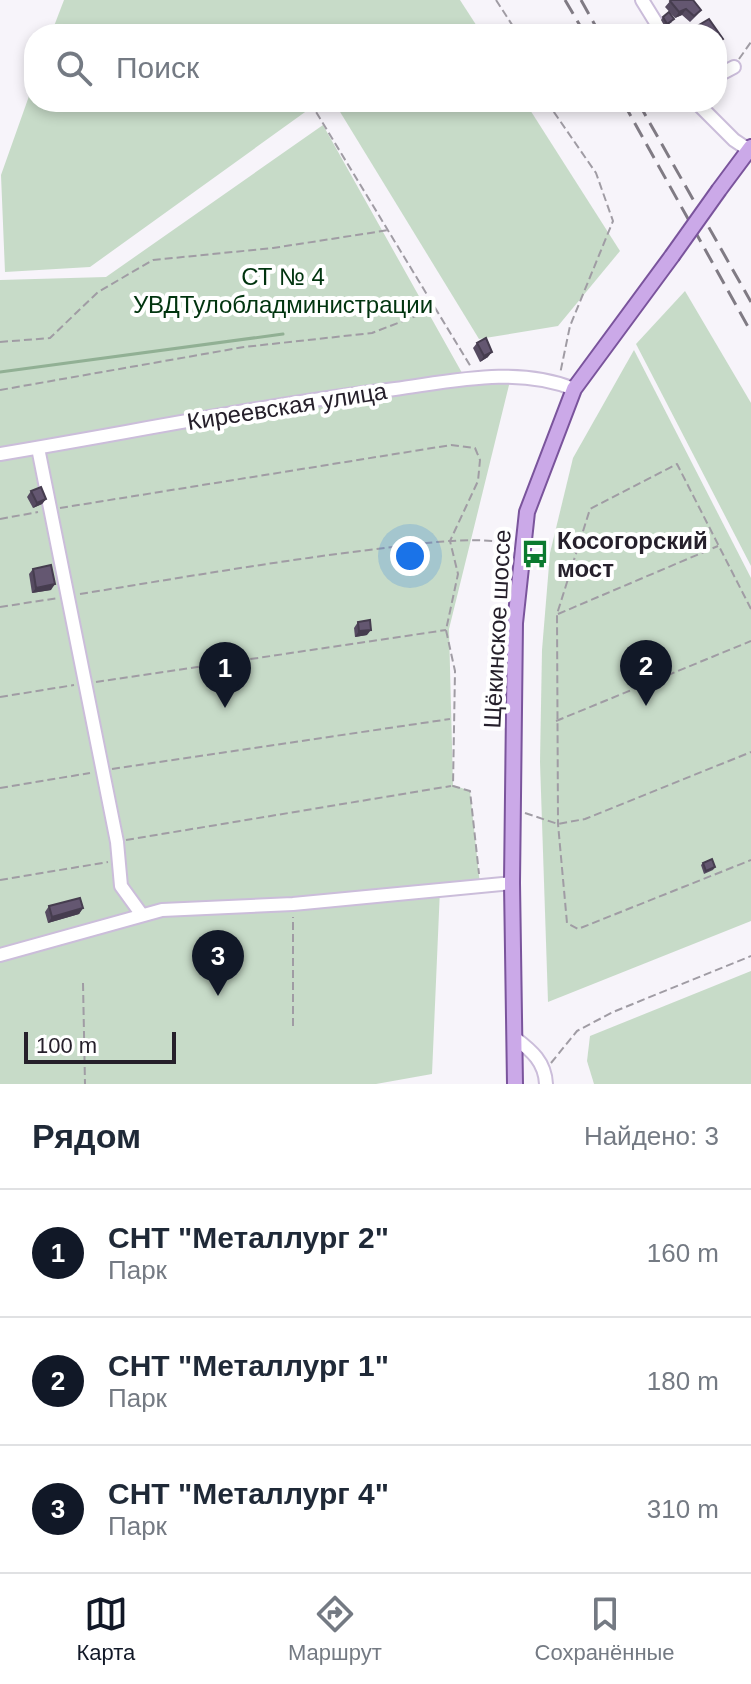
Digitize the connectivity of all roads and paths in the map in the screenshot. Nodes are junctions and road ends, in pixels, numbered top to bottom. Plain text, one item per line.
1 (496, 0) edge
2 (642, 0) edge
3 (512, 24) edge
4 (657, 24) edge
5 (751, 42) edge
6 (734, 67) joint
7 (727, 71) edge
8 (316, 112) edge
9 (554, 112) edge
10 (706, 112) edge
11 (750, 148) edge
12 (389, 230) junction
13 (434, 309) junction
14 (0, 342) edge
15 (478, 379) junction
16 (559, 383) junction
17 (574, 389) junction
18 (0, 390) edge
19 (38, 448) junction
20 (0, 454) edge
21 (49, 510) junction
22 (0, 519) edge
23 (450, 541) junction
24 (521, 545) junction
25 (719, 545) junction
26 (67, 596) junction
27 (0, 607) edge
28 (751, 609) edge
29 (557, 614) junction
30 (446, 630) junction
31 (751, 641) edge
32 (84, 683) junction
33 (0, 697) edge
34 (451, 718) junction
35 (556, 721) junction
36 (751, 752) edge
37 (104, 771) junction
38 (453, 786) junction
39 (0, 788) edge
40 (513, 809) junction
41 (558, 824) junction
42 (117, 842) junction
43 (117, 860) junction
44 (751, 860) edge
45 (0, 880) edge
46 (512, 883) junction
47 (480, 885) junction
48 (293, 904) junction
49 (142, 915) junction
50 (0, 955) edge
51 (751, 956) edge
52 (83, 983) dead end
53 (293, 1026) dead end
54 (515, 1038) junction
55 (546, 1077) edge
56 (85, 1084) edge
57 (515, 1084) edge

1 - 3 path
2 - 4 street
5 - 6 path
6 - 7 street
8 - 12 path
9 - 16 path
10 - 11 street
11 - 17 main road, Щёкинское шоссе, bridge
12 - 13 path
12 - 14 path
13 - 15 path
13 - 18 path
15 - 16 street, Киреевская улица
15 - 19 street, Киреевская улица
16 - 17 street, Киреевская улица
17 - 24 main road, Щёкинское шоссе
19 - 20 street, Киреевская улица
19 - 21 street
21 - 22 path
21 - 23 path
21 - 26 street
23 - 24 path
23 - 26 path
23 - 30 path
24 - 40 main road, Щёкинское шоссе
25 - 28 path
25 - 29 path
25 - 29 path
26 - 27 path
26 - 32 street
29 - 35 path
30 - 32 path
30 - 34 path
31 - 35 path
32 - 33 path
32 - 37 street
34 - 37 path
34 - 38 path
35 - 41 path
36 - 41 path
37 - 39 path
37 - 42 street
38 - 42 path
38 - 47 path
40 - 41 path
40 - 46 main road, Щёкинское шоссе
41 - 44 path
42 - 43 street
43 - 45 path
43 - 49 street
46 - 47 street
46 - 54 main road, Щёкинское шоссе
47 - 48 street
48 - 49 street
48 - 53 path
49 - 50 street
51 - 55 path
52 - 56 path
54 - 55 street
54 - 57 main road, Щёкинское шоссе

